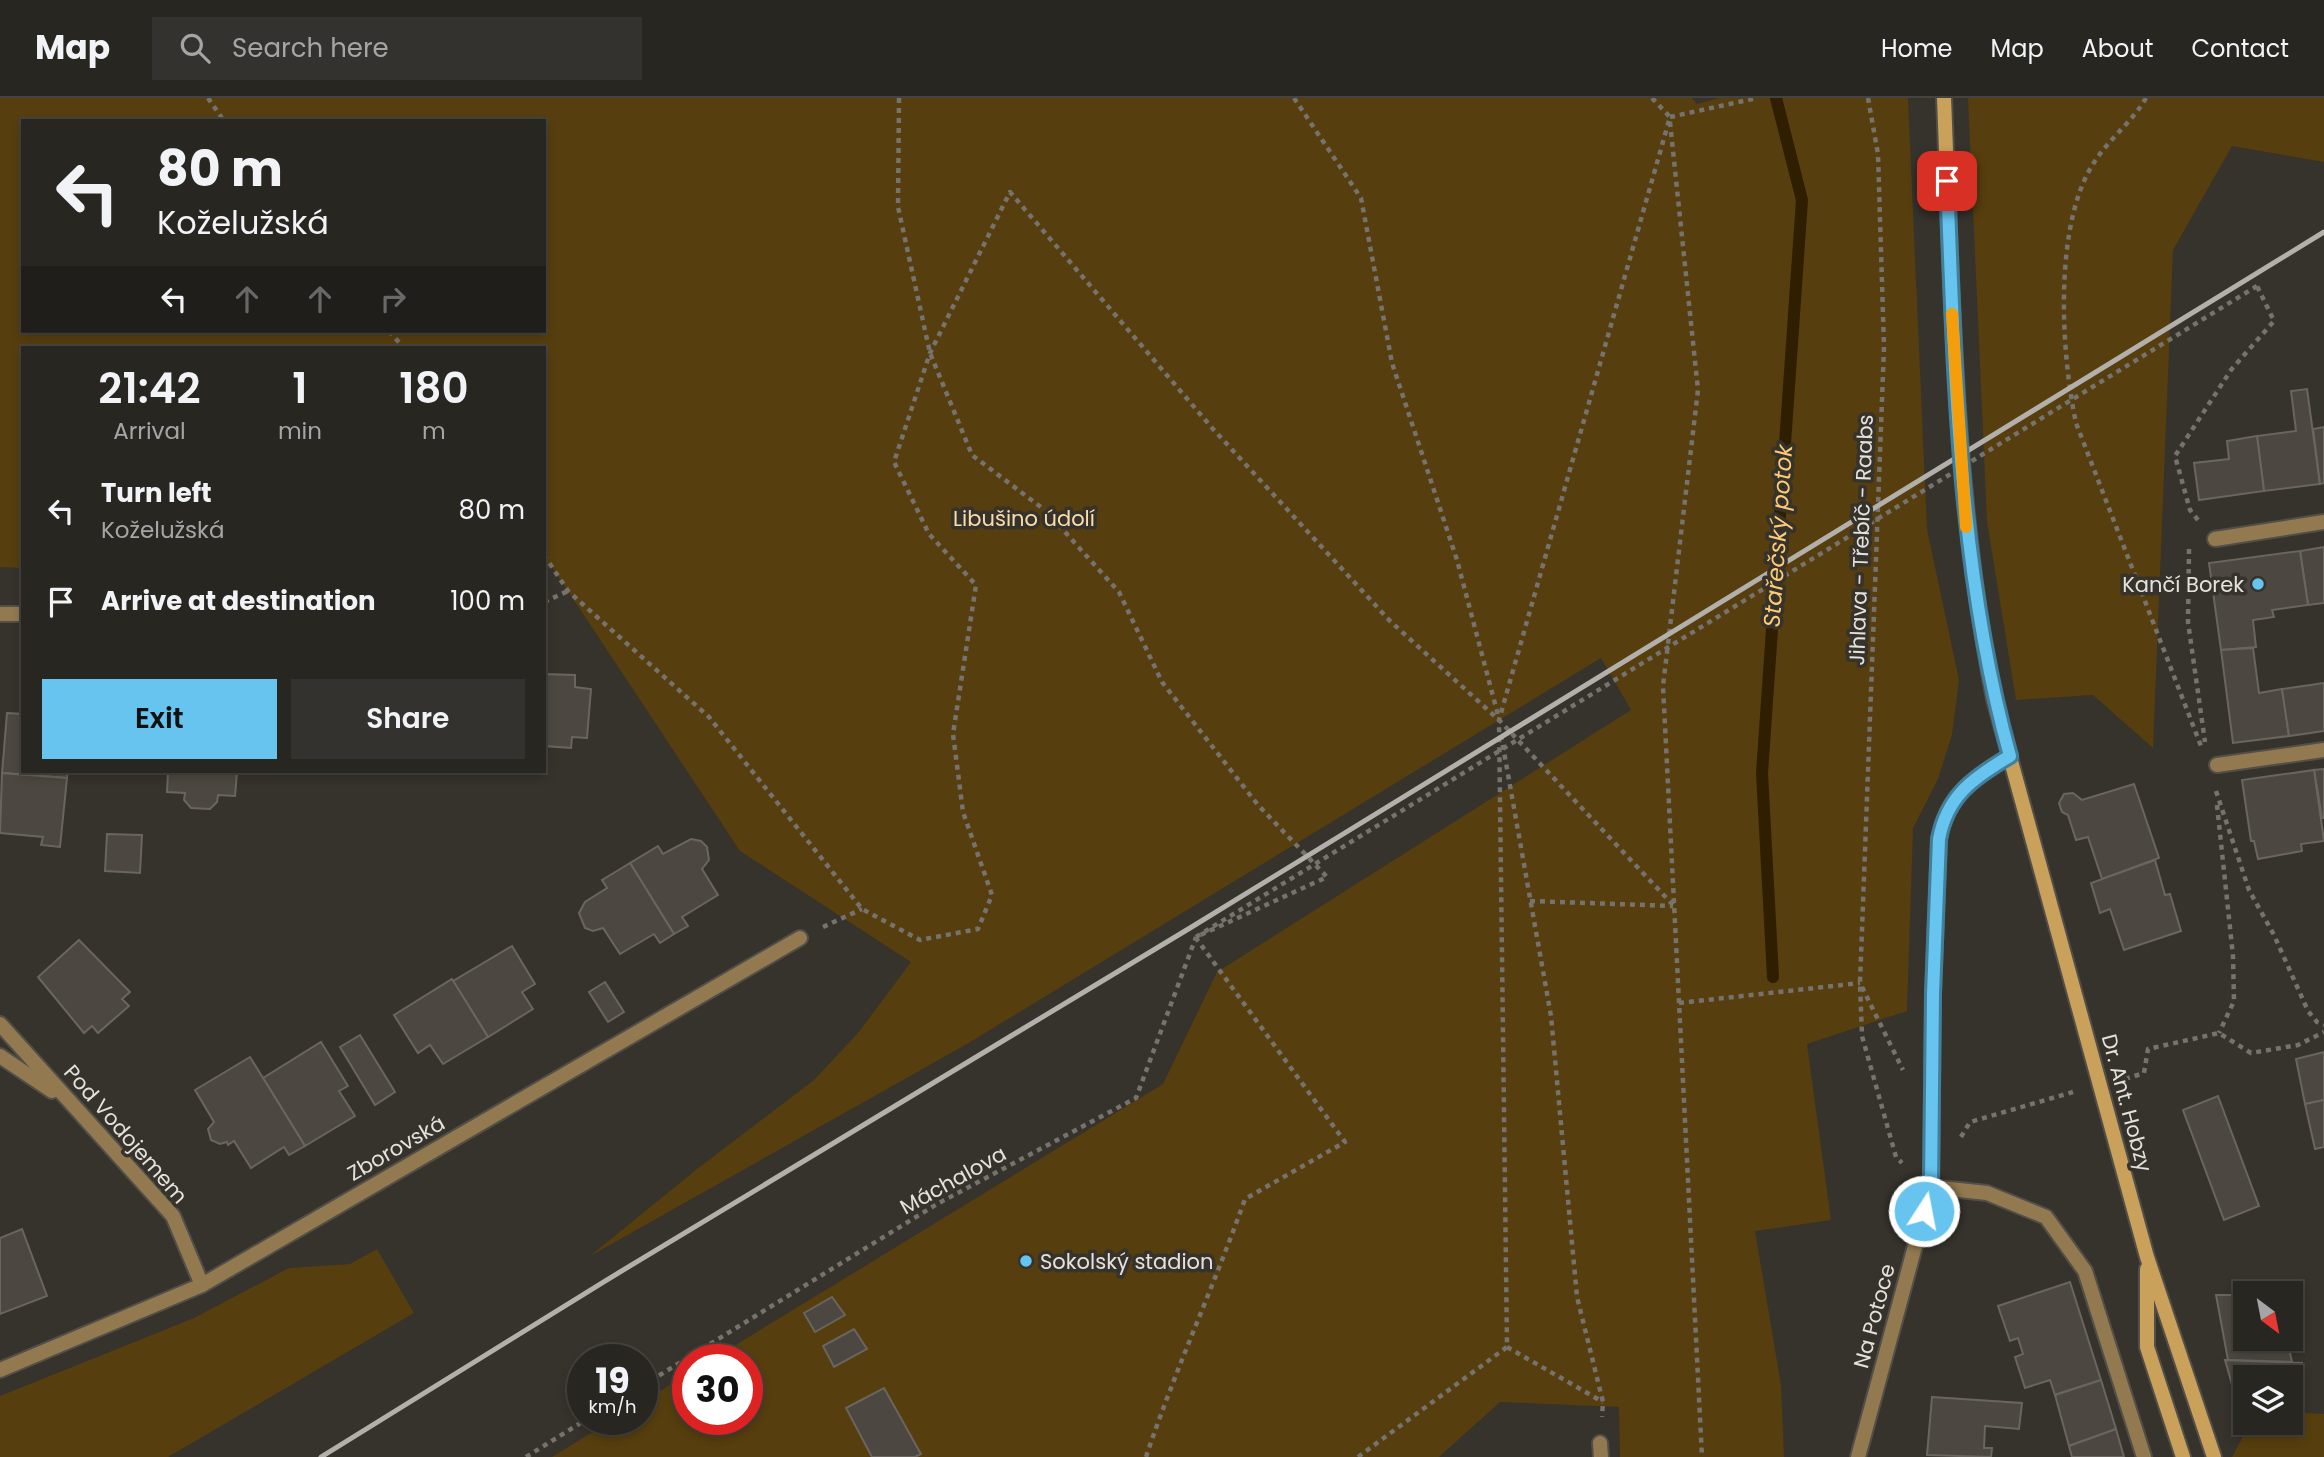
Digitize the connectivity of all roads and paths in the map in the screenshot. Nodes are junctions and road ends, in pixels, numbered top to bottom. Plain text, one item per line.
1 (208, 98) edge
2 (899, 98) edge
3 (1294, 98) edge
4 (1652, 98) edge
5 (1757, 98) edge
6 (1868, 98) edge
7 (1944, 98) edge
8 (2146, 98) edge
9 (1670, 117) junction
10 (223, 119) edge
11 (930, 354) junction
12 (2190, 510) junction
13 (2190, 522) dead end
14 (2324, 522) edge
15 (2215, 539) joint
16 (2189, 547) dead end
17 (546, 558) edge
18 (568, 591) junction
19 (546, 601) edge
20 (0, 614) edge
21 (21, 614) edge
22 (1499, 720) junction
23 (2324, 750) edge
24 (2010, 756) junction
25 (2213, 765) junction
26 (2216, 791) junction
27 (1531, 901) junction
28 (1674, 906) junction
29 (862, 909) junction
30 (1196, 937) junction
31 (800, 938) joint
32 (1860, 983) junction
33 (1679, 1003) junction
34 (0, 1024) edge
35 (2324, 1025) edge
36 (2324, 1032) edge
37 (2219, 1033) junction
38 (2148, 1049) dead end
39 (0, 1056) edge
40 (1907, 1076) dead end
41 (2077, 1090) dead end
42 (71, 1103) junction
43 (1970, 1122) dead end
44 (1931, 1187) junction
45 (2147, 1257) junction
46 (202, 1285) junction
47 (1507, 1347) junction
48 (0, 1370) edge
49 (658, 1376) edge
50 (1603, 1402) junction
51 (567, 1431) edge
52 (1601, 1450) edge
53 (526, 1457) edge
54 (1146, 1457) edge
55 (1358, 1457) edge
56 (1702, 1457) edge
57 (1858, 1457) edge
58 (2144, 1457) edge
59 (2183, 1457) edge
60 (2214, 1457) edge

1 - 10 path
2 - 11 path
3 - 22 path
4 - 9 path
5 - 9 path
6 - 32 path, Jihlava - Třebíč - Raabs
7 - 24 main road, Dr. Ant. Hobzy
8 - 25 path
9 - 22 path
9 - 28 path
11 - 22 path
11 - 29 path
11 - 30 path
12 - 13 path
12 - 15 path
12 - 30 path, bridge
14 - 15 street
16 - 25 path
17 - 18 path
18 - 19 path
18 - 29 path
20 - 21 street
22 - 27 path
22 - 28 path
22 - 47 path
23 - 25 street
24 - 44 street, Na Potoce
24 - 45 main road, Dr. Ant. Hobzy
25 - 26 path
26 - 35 path
26 - 37 path
27 - 28 path
27 - 50 path
28 - 33 path
29 - 31 path
30 - 49 path, Máchalova
30 - 54 path
31 - 46 street, Zborovská
32 - 33 path
32 - 40 path
32 - 44 path, Jihlava - Třebíč - Raabs
33 - 56 path
34 - 42 street, Pod Vodojemem
36 - 37 path
37 - 38 path
39 - 42 street
41 - 43 path
42 - 46 street, Pod Vodojemem
44 - 57 street, Na Potoce
44 - 58 street
45 - 59 main road
45 - 60 main road, Dr. Ant. Hobzy
46 - 48 street, Zborovská
47 - 50 path
47 - 55 path
50 - 52 path
51 - 53 path

